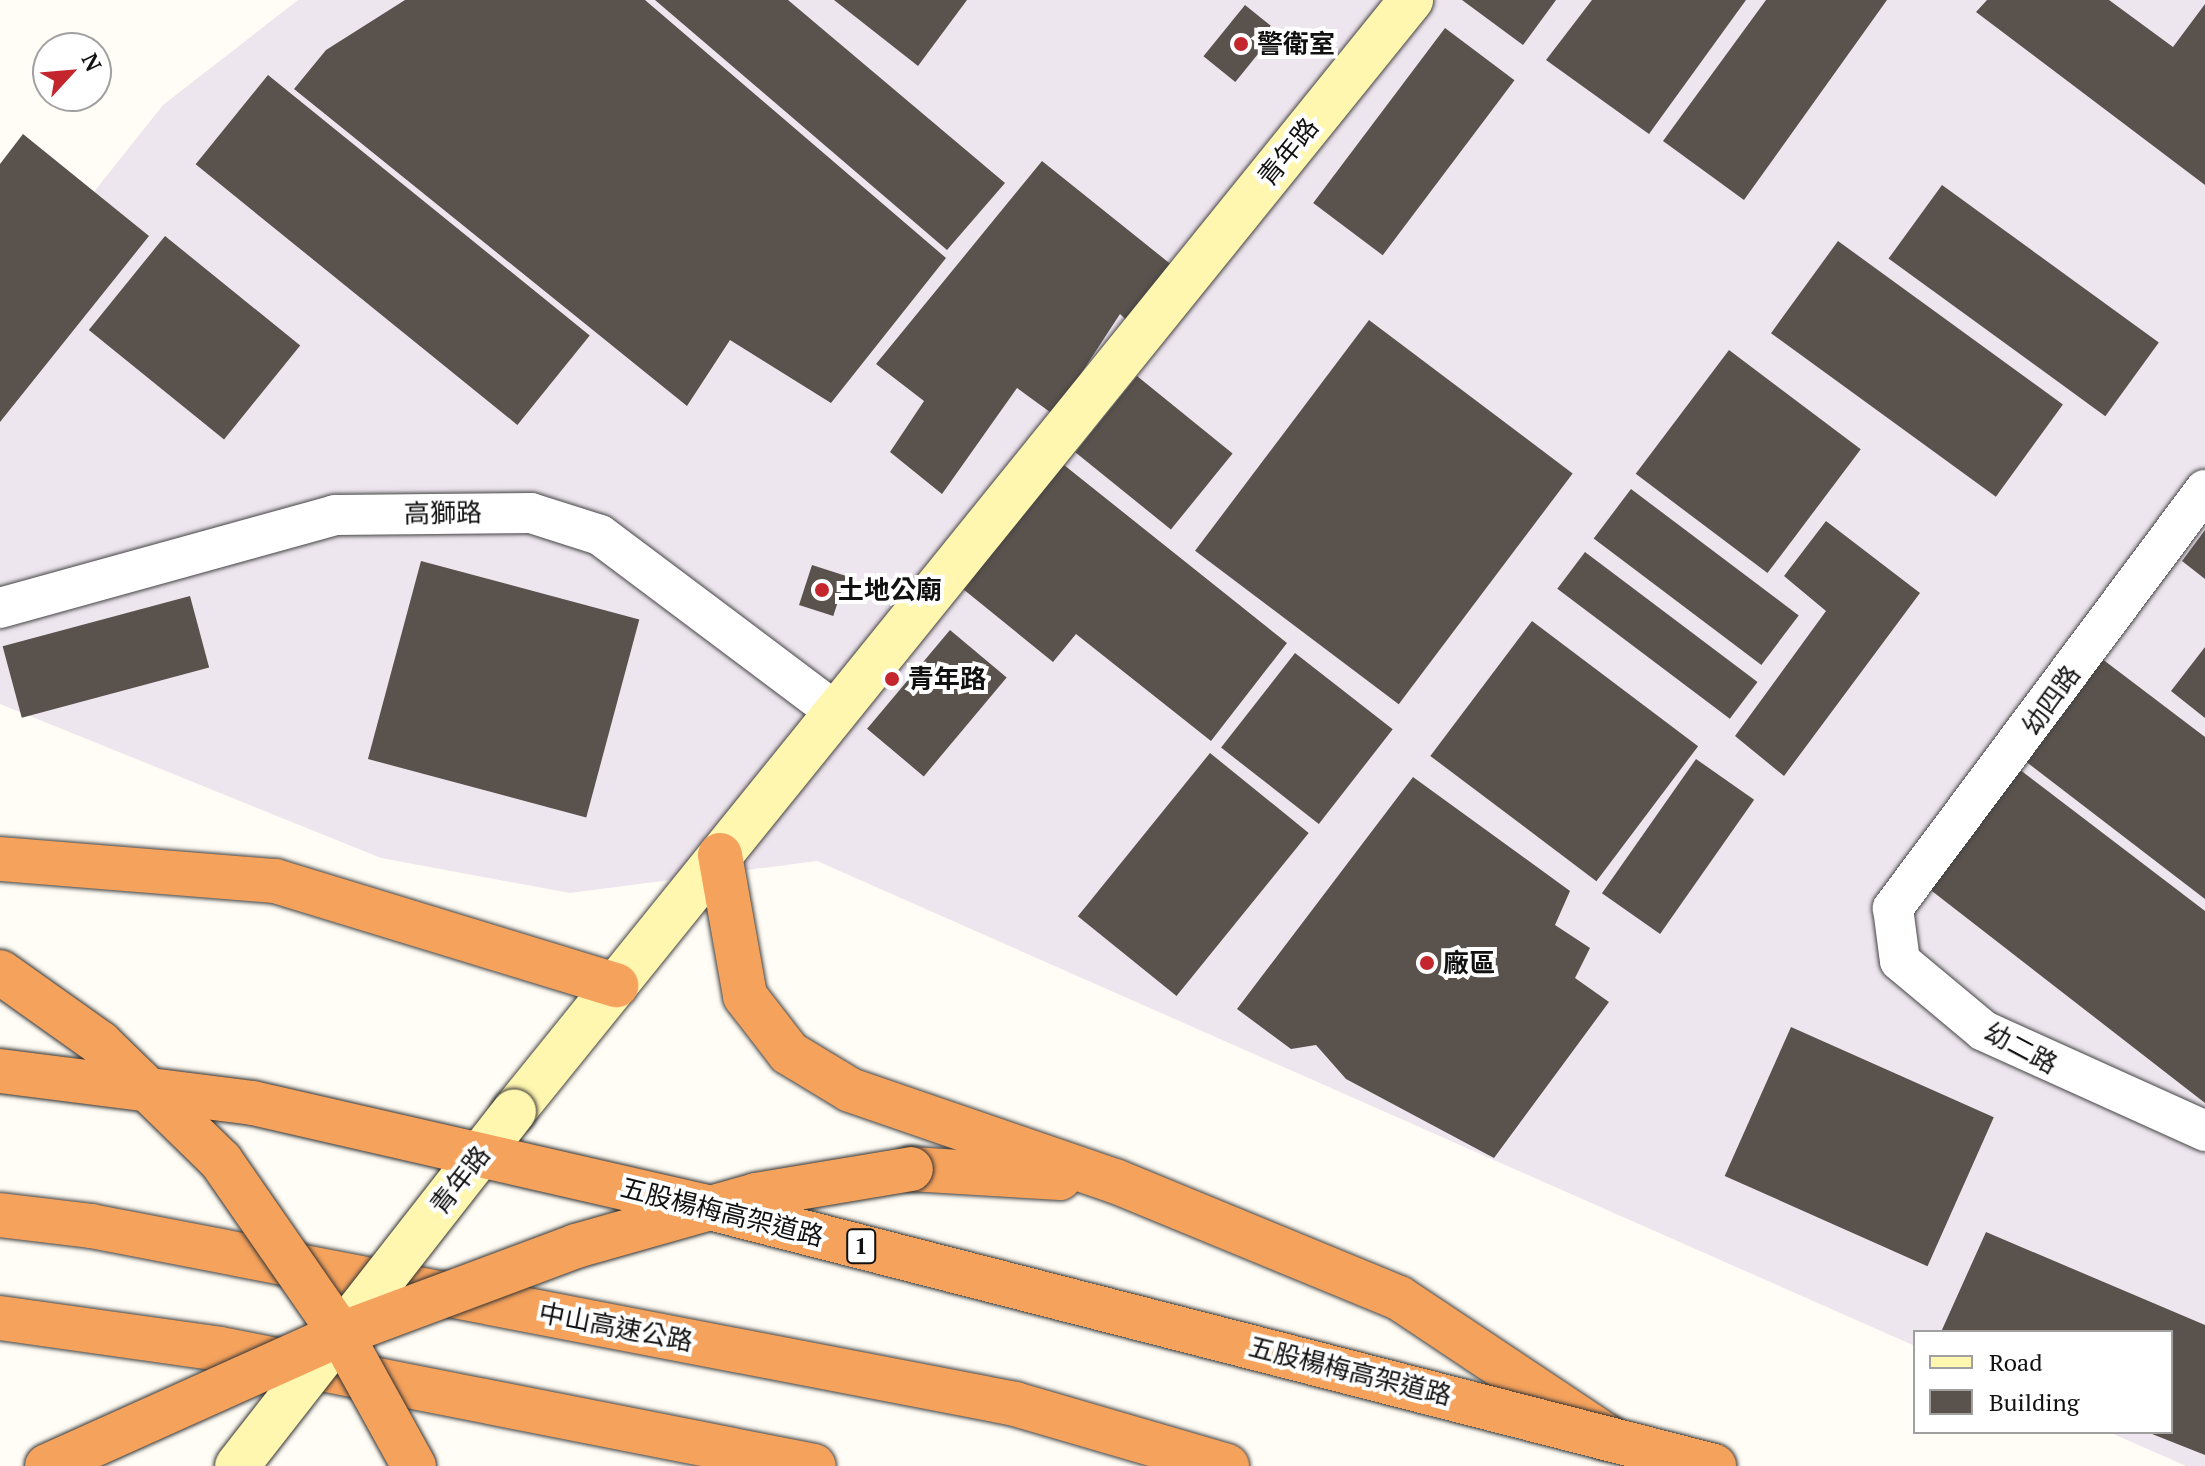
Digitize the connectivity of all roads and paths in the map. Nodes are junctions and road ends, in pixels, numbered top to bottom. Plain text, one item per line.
1 (1411, 0) edge
2 (2205, 490) edge
3 (0, 608) edge
4 (836, 712) junction
5 (720, 855) junction
6 (0, 859) edge
7 (1893, 908) joint
8 (0, 972) edge
9 (616, 985) junction
10 (0, 1071) edge
11 (2205, 1131) edge
12 (1115, 1181) junction
13 (0, 1215) edge
14 (0, 1318) edge
15 (341, 1334) junction
16 (47, 1466) edge
17 (237, 1466) edge
18 (414, 1466) edge
19 (814, 1466) edge
20 (1227, 1466) edge
21 (1651, 1466) edge
22 (1714, 1466) edge

1 - 4 street, 青年路
2 - 7 street, 幼四路
3 - 4 street, 高獅路
4 - 5 street, 青年路
5 - 9 street, 青年路
5 - 12 highway
6 - 9 highway
7 - 11 street, 幼二路
8 - 15 highway, bridge
9 - 15 street, 青年路, bridge
10 - 22 highway, 五股楊梅高架道路 / 1, bridge
12 - 15 highway, bridge
12 - 21 highway
13 - 20 highway, 中山高速公路
14 - 19 highway
15 - 16 highway, bridge
15 - 17 street, 青年路, bridge
15 - 18 highway, bridge

